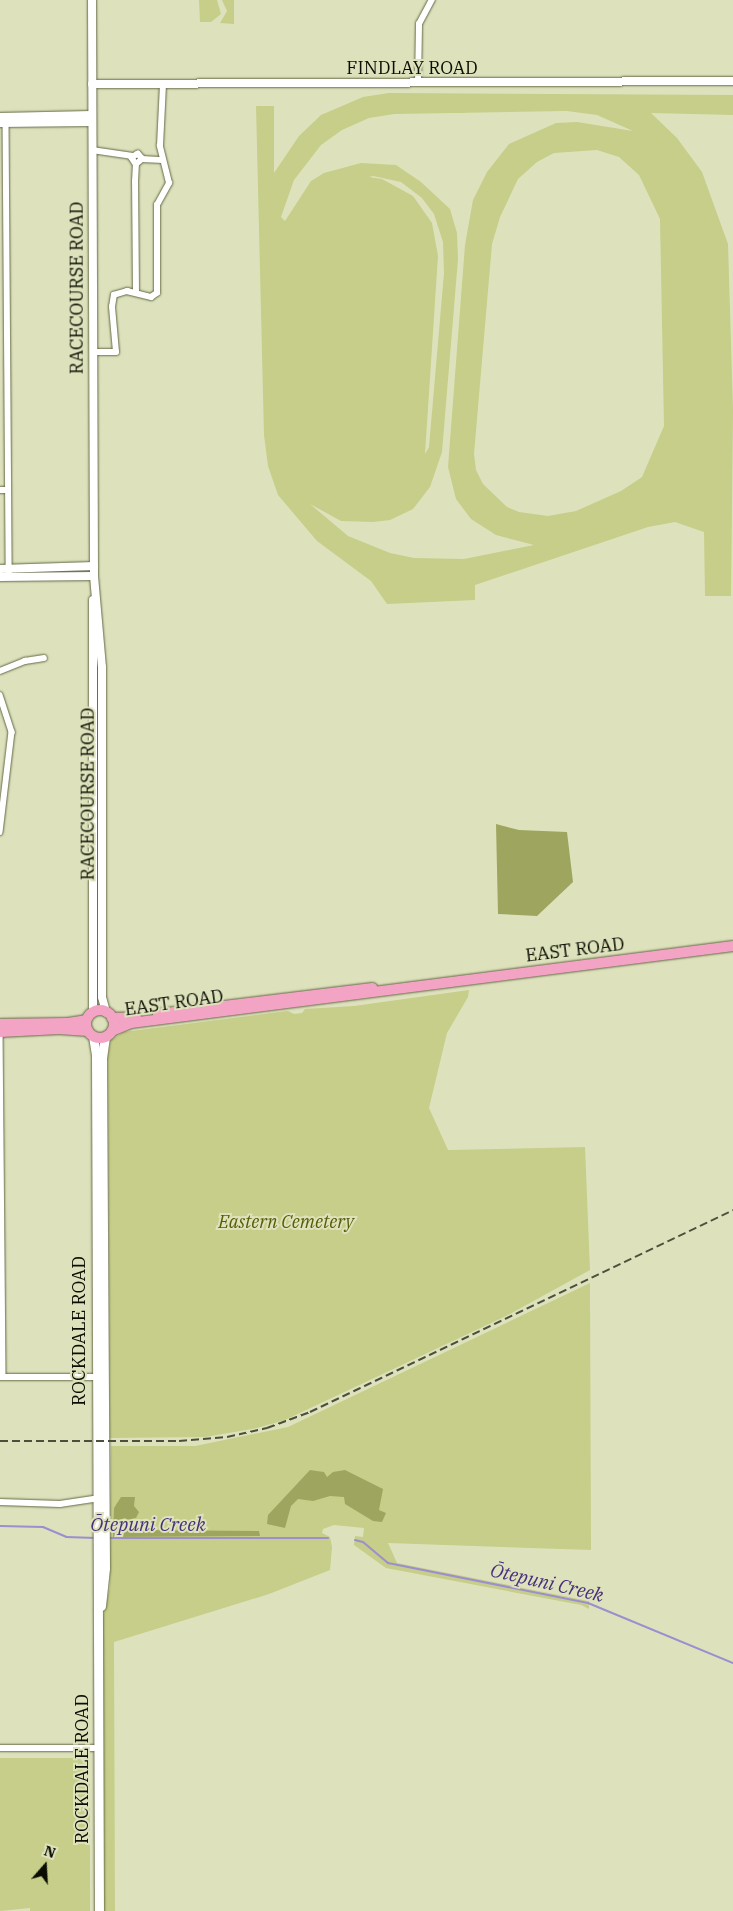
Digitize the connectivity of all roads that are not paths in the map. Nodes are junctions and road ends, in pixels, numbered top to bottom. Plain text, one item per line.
1 (92, 0) edge
2 (432, 0) edge
3 (733, 80) edge
4 (418, 82) junction
5 (92, 84) junction
6 (163, 84) junction
7 (91, 118) junction
8 (3, 120) edge
9 (92, 150) junction
10 (133, 156) junction
11 (142, 159) junction
12 (163, 160) junction
13 (136, 164) junction
14 (3, 207) edge
15 (136, 292) junction
16 (3, 296) edge
17 (93, 352) junction
18 (0, 410) edge
19 (8, 410) junction
20 (0, 490) edge
21 (8, 490) junction
22 (94, 566) junction
23 (0, 569) edge
24 (9, 573) junction
25 (94, 576) junction
26 (0, 577) edge
27 (44, 658) dead end
28 (0, 671) edge
29 (0, 695) edge
30 (92, 710) junction
31 (102, 710) junction
32 (0, 832) edge
33 (733, 946) edge
34 (420, 986) junction
35 (109, 1015) junction
36 (90, 1016) junction
37 (0, 1024) edge
38 (0, 1032) edge
39 (90, 1034) junction
40 (108, 1034) junction
41 (99, 1244) junction
42 (1, 1377) edge
43 (99, 1377) junction
44 (100, 1498) junction
45 (0, 1502) edge
46 (0, 1748) edge
47 (98, 1748) junction
48 (99, 1911) edge

1 - 5 street, RACECOURSE ROAD
2 - 4 street
3 - 4 street, FINDLAY ROAD
4 - 6 street, FINDLAY ROAD
5 - 6 street, FINDLAY ROAD
5 - 7 street, RACECOURSE ROAD
6 - 12 street
7 - 8 street
7 - 9 street, RACECOURSE ROAD
8 - 14 street
9 - 10 street
9 - 17 street, RACECOURSE ROAD
10 - 11 street
10 - 13 street
11 - 12 street
11 - 13 street
12 - 15 street
13 - 15 street
14 - 16 street
15 - 17 street
16 - 19 street
17 - 22 street, RACECOURSE ROAD
18 - 19 street
19 - 21 street
20 - 21 street
21 - 24 street
22 - 24 street
22 - 25 street, RACECOURSE ROAD
23 - 24 street
24 - 25 street
24 - 26 street
25 - 30 street, RACECOURSE ROAD
25 - 31 street, RACECOURSE ROAD
27 - 28 street
29 - 32 street
30 - 31 street
30 - 36 street, RACECOURSE ROAD
31 - 35 street, RACECOURSE ROAD
33 - 34 highway, EAST ROAD
34 - 35 highway, EAST ROAD
34 - 40 highway, EAST ROAD
35 - 36 highway, EAST ROAD
35 - 40 highway
36 - 37 highway, EAST ROAD
36 - 39 highway
38 - 39 highway
38 - 42 street
39 - 40 highway
39 - 41 main road, ROCKDALE ROAD
40 - 41 main road, ROCKDALE ROAD
41 - 43 main road, ROCKDALE ROAD
42 - 43 street
43 - 44 main road, ROCKDALE ROAD
44 - 45 street
44 - 47 main road, ROCKDALE ROAD
46 - 47 street
47 - 48 main road, ROCKDALE ROAD

